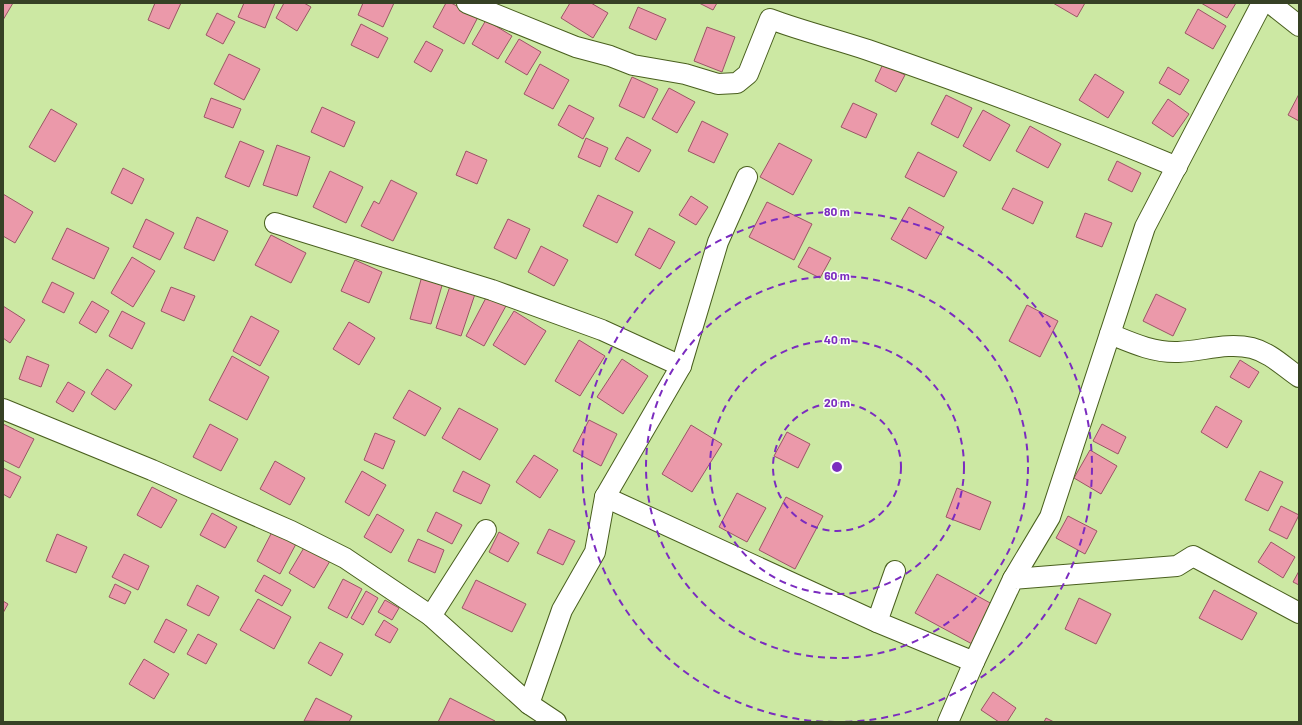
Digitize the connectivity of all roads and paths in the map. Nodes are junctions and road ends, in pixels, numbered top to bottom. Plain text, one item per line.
1 (467, 3) edge
2 (1262, 3) edge
3 (1270, 3) edge
4 (771, 11) edge
5 (1299, 26) edge
6 (1177, 167) junction
7 (747, 178) dead end
8 (275, 223) dead end
9 (1110, 334) junction
10 (681, 366) junction
11 (1299, 377) edge
12 (3, 409) edge
13 (605, 497) junction
14 (486, 530) dead end
15 (895, 571) dead end
16 (1013, 579) junction
17 (1299, 613) edge
18 (431, 616) junction
19 (877, 622) junction
20 (974, 662) junction
21 (529, 704) junction
22 (556, 722) edge
23 (948, 722) edge

1 - 4 street
2 - 6 street
3 - 5 street
4 - 6 street
6 - 9 street
7 - 10 street
8 - 10 street
9 - 11 street
9 - 16 street
10 - 13 street
12 - 18 street
13 - 19 street
13 - 21 street
14 - 18 street
15 - 19 street
16 - 17 street
16 - 20 street
18 - 21 street
19 - 20 street
20 - 23 street
21 - 22 street

